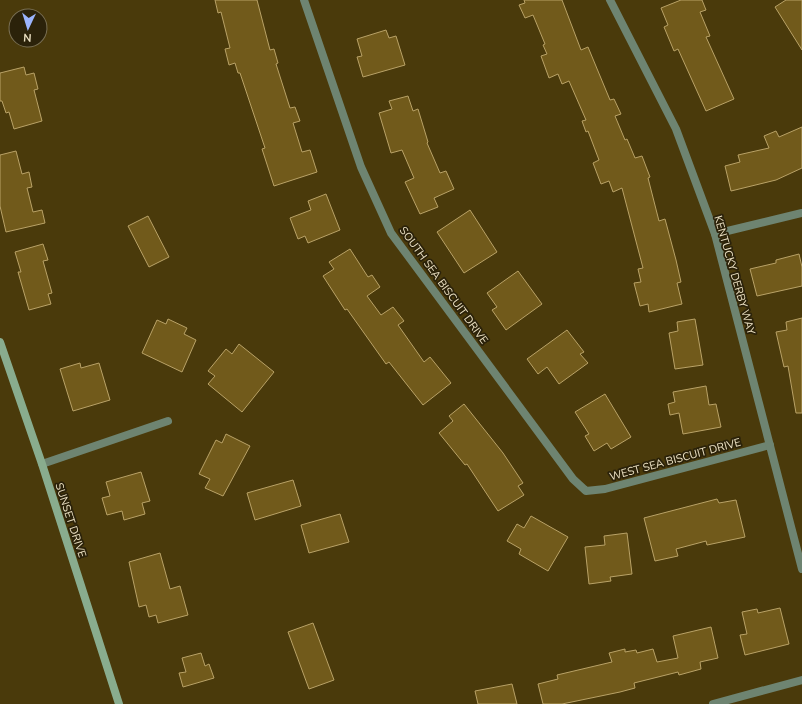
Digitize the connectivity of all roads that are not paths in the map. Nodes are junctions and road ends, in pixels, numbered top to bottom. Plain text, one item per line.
1 (304, 0) edge
2 (610, 0) edge
3 (802, 213) edge
4 (715, 234) junction
5 (1, 347) edge
6 (168, 421) dead end
7 (770, 445) junction
8 (42, 464) junction
9 (586, 491) joint
10 (802, 569) edge
11 (802, 680) edge
12 (119, 704) edge
13 (714, 704) edge

1 - 9 street, SOUTH SEA BISCUIT DRIVE
2 - 4 street, KENTUCKY DERBY WAY
3 - 4 street
4 - 7 street, KENTUCKY DERBY WAY
5 - 8 main road, SUNSET DRIVE
6 - 8 street
7 - 9 street, WEST SEA BISCUIT DRIVE
7 - 10 street, KENTUCKY DERBY WAY
8 - 12 main road, SUNSET DRIVE
11 - 13 street

